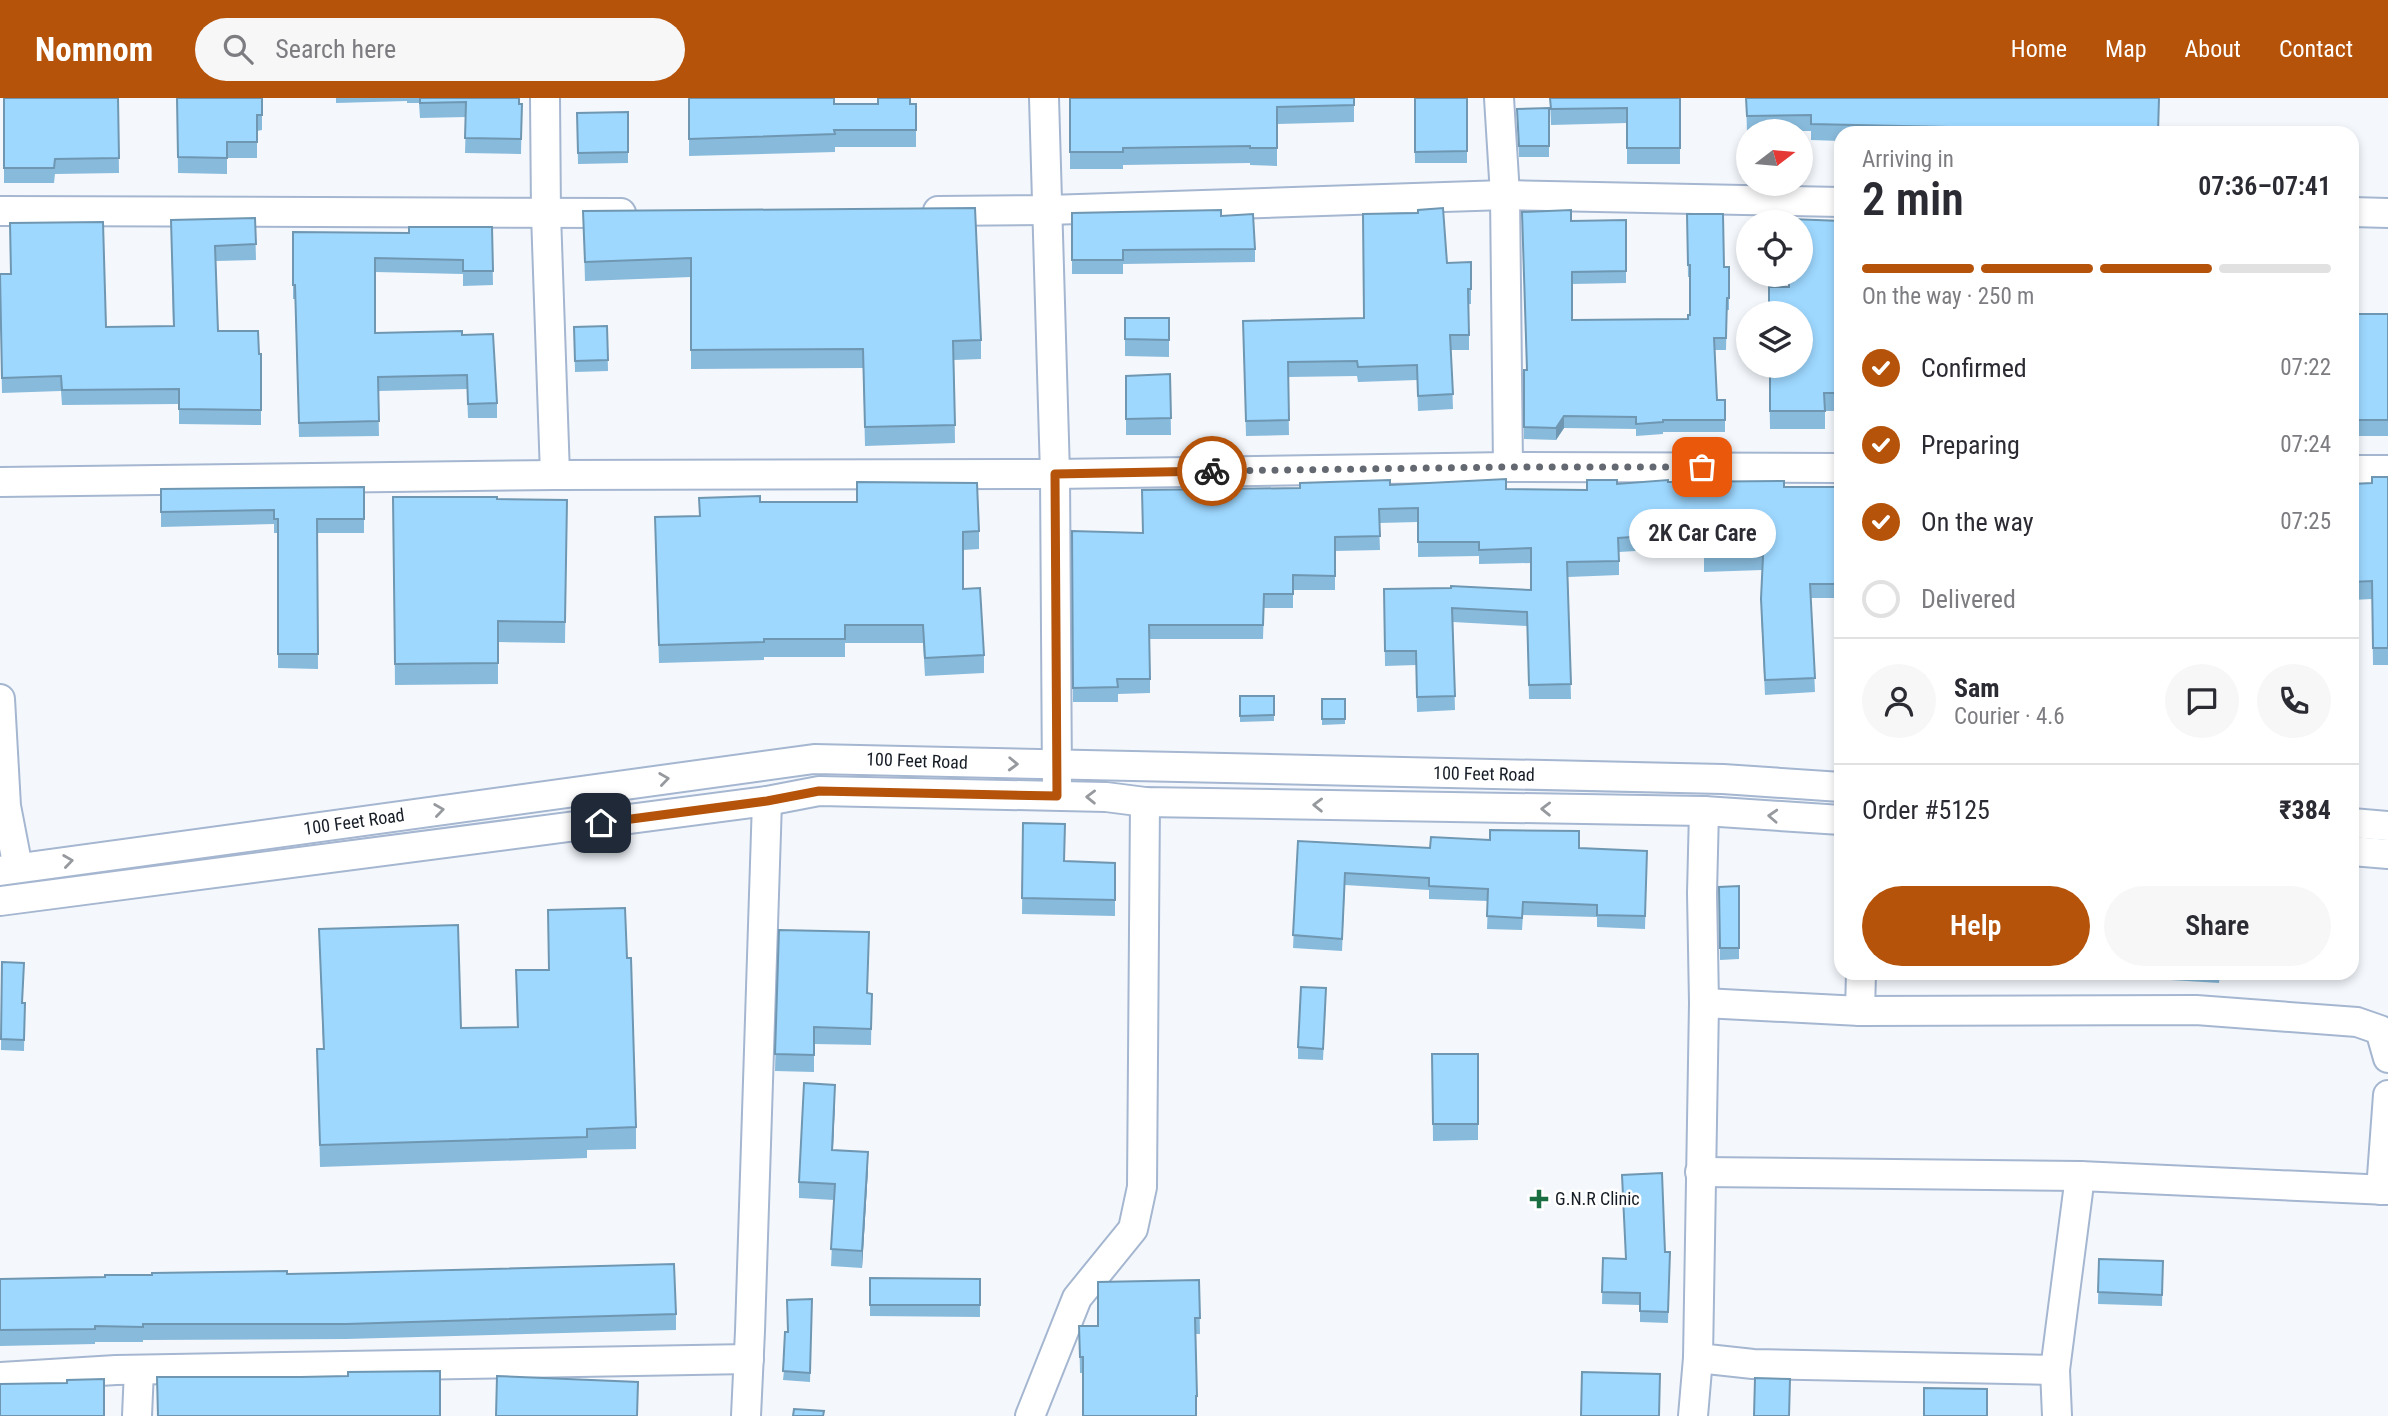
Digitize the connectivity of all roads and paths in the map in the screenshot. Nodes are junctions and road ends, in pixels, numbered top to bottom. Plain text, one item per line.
1 (545, 98) edge
2 (1044, 98) edge
3 (1499, 98) edge
4 (1505, 195) junction
5 (1834, 202) edge
6 (1048, 210) junction
7 (0, 211) edge
8 (908, 211) edge
9 (2359, 212) edge
10 (643, 213) edge
11 (2388, 213) edge
12 (545, 214) junction
13 (1508, 467) junction
14 (1834, 468) edge
15 (2359, 470) edge
16 (2388, 470) edge
17 (1055, 474) junction
18 (555, 475) junction
19 (0, 482) edge
20 (0, 699) edge
21 (1058, 765) junction
22 (1834, 787) edge
23 (1057, 796) junction
24 (767, 801) junction
25 (1145, 802) junction
26 (1704, 811) junction
27 (1834, 820) edge
28 (2359, 824) edge
29 (2388, 826) edge
30 (2359, 852) edge
31 (2388, 854) edge
32 (9, 869) edge
33 (0, 901) edge
34 (1861, 980) edge
35 (1704, 1003) junction
36 (1860, 1011) junction
37 (2388, 1058) edge
38 (2388, 1096) edge
39 (1700, 1172) junction
40 (2080, 1176) junction
41 (2384, 1190) edge
42 (1698, 1358) junction
43 (749, 1359) junction
44 (139, 1370) junction
45 (2055, 1370) junction
46 (0, 1377) edge
47 (137, 1416) edge
48 (746, 1416) edge
49 (1030, 1416) edge
50 (1693, 1416) edge
51 (2057, 1416) edge

1 - 12 street
2 - 6 street
3 - 4 street
4 - 5 street
4 - 6 street
4 - 13 street
6 - 8 street
6 - 17 street
7 - 12 street
9 - 11 street
10 - 12 street
12 - 18 street
13 - 14 street
13 - 17 street
15 - 16 street
17 - 18 street
17 - 21 street
18 - 19 street
20 - 32 street
21 - 22 street, 100 Feet Road
21 - 23 street
32 -> 21 street, 100 Feet Road
23 - 24 street, 100 Feet Road
25 -> 23 street, 100 Feet Road
24 - 33 street, 100 Feet Road
24 - 43 street
26 -> 25 street, 100 Feet Road
25 - 49 street
27 -> 26 street, 100 Feet Road
26 - 35 street
28 - 29 street
30 - 31 street
34 - 36 street
35 - 36 street
35 - 39 street
36 - 37 street
38 - 41 street
39 - 40 street
39 - 42 street
40 - 41 street
40 - 45 street
42 - 45 street
42 - 50 street
43 - 44 street
43 - 48 street
44 - 46 street
44 - 47 street
45 - 51 street

